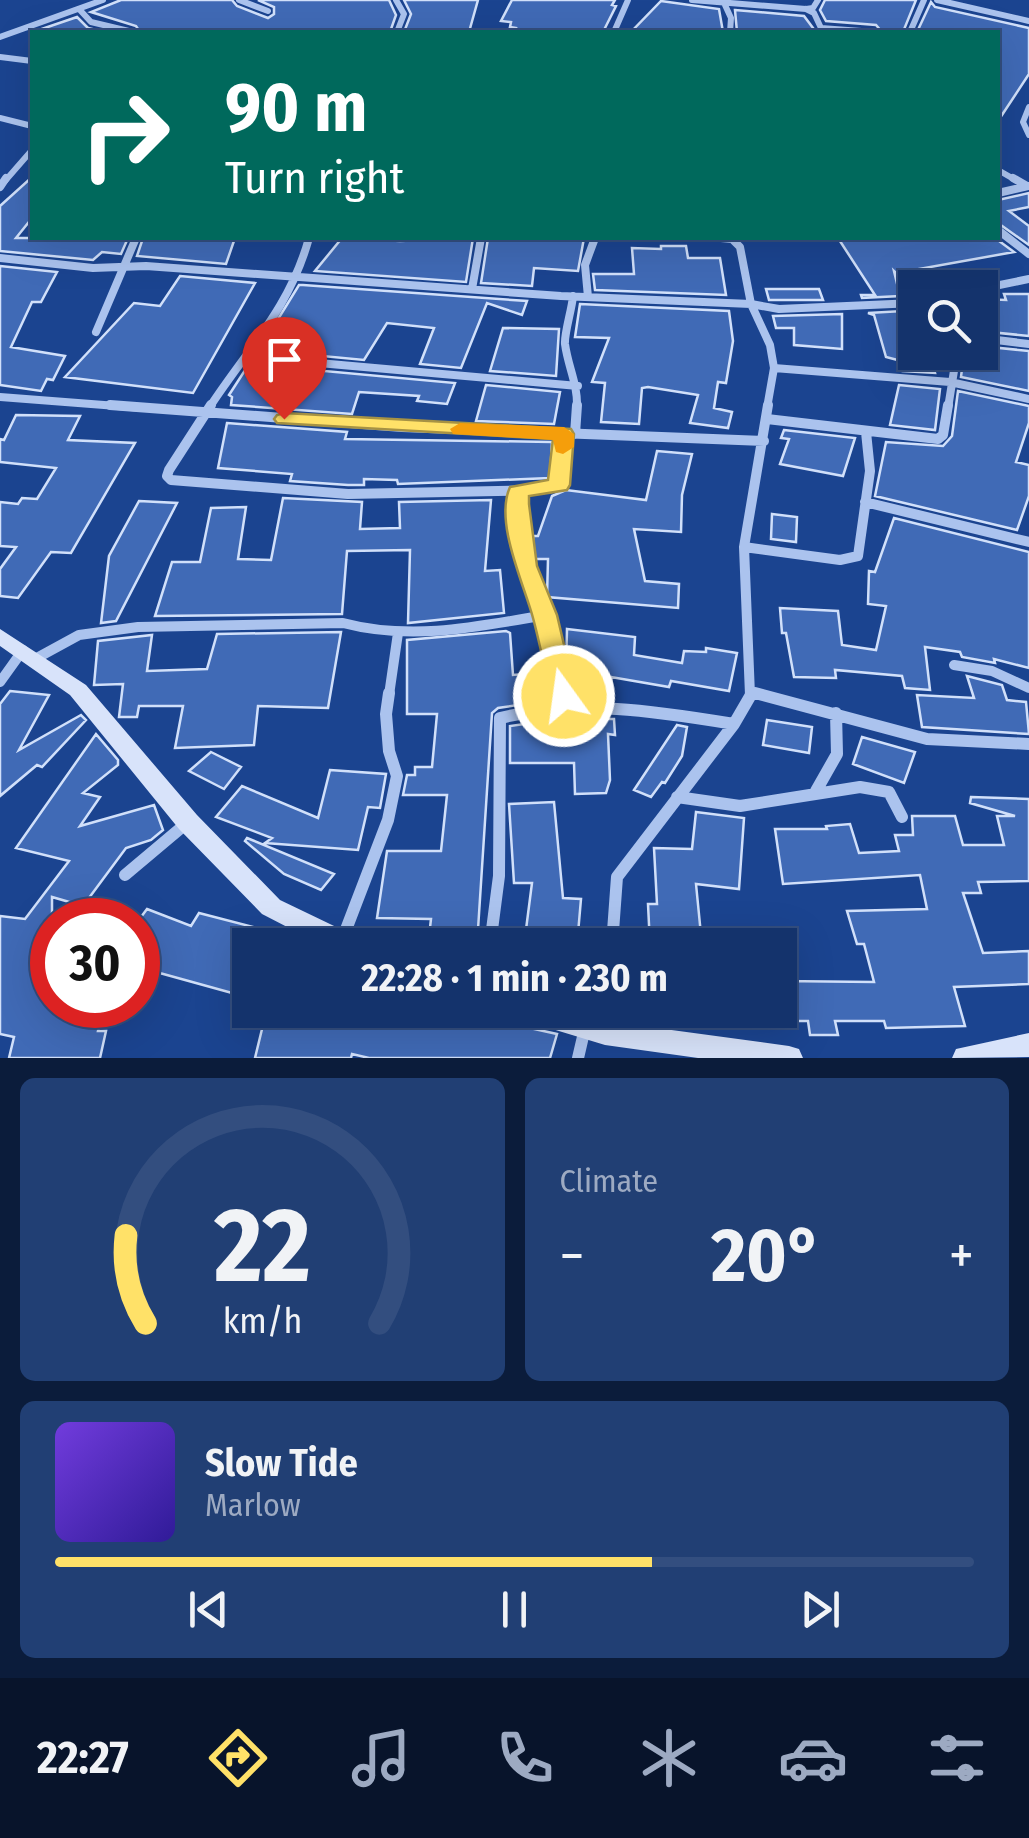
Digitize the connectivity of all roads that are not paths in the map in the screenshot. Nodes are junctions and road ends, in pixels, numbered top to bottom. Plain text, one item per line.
1 (103, 0) edge
2 (239, 0) edge
3 (396, 0) edge
4 (628, 0) edge
5 (692, 0) edge
6 (818, 0) edge
7 (924, 0) edge
8 (937, 0) edge
9 (717, 1) edge
10 (726, 5) junction
11 (78, 9) junction
12 (806, 9) junction
13 (268, 11) dead end
14 (1029, 21) edge
15 (125, 30) edge
16 (398, 30) edge
17 (615, 30) edge
18 (730, 30) edge
19 (848, 30) edge
20 (911, 30) edge
21 (0, 37) edge
22 (0, 57) edge
23 (30, 61) edge
24 (1029, 107) edge
25 (0, 118) edge
26 (30, 126) edge
27 (1029, 135) edge
28 (30, 152) edge
29 (0, 163) edge
30 (16, 164) junction
31 (1000, 171) edge
32 (1028, 186) edge
33 (0, 187) edge
34 (1000, 193) edge
35 (1000, 232) edge
36 (135, 240) edge
37 (308, 240) edge
38 (481, 240) edge
39 (596, 240) edge
40 (729, 240) edge
41 (1029, 254) edge
42 (0, 258) edge
43 (120, 268) junction
44 (298, 277) junction
45 (1029, 279) edge
46 (998, 285) edge
47 (472, 289) junction
48 (572, 296) junction
49 (588, 297) junction
50 (752, 304) junction
51 (898, 304) edge
52 (96, 332) dead end
53 (998, 340) edge
54 (1029, 344) edge
55 (250, 357) junction
56 (774, 368) junction
57 (953, 370) edge
58 (950, 382) junction
59 (578, 386) junction
60 (0, 397) edge
61 (1029, 399) edge
62 (205, 414) junction
63 (767, 418) junction
64 (866, 432) junction
65 (570, 434) junction
66 (764, 441) junction
67 (518, 492) junction
68 (865, 502) junction
69 (1029, 542) edge
70 (744, 547) junction
71 (545, 615) junction
72 (398, 633) junction
73 (0, 636) edge
74 (29, 655) junction
75 (954, 665) dead end
76 (0, 682) edge
77 (1029, 688) edge
78 (752, 692) junction
79 (570, 708) junction
80 (836, 712) junction
81 (734, 724) junction
82 (1029, 744) edge
83 (816, 792) junction
84 (678, 797) junction
85 (902, 817) dead end
86 (188, 822) junction
87 (125, 875) dead end
88 (312, 928) edge
89 (350, 928) edge
90 (492, 928) edge
91 (614, 928) edge
92 (596, 1028) edge
93 (626, 1028) edge
94 (1011, 1051) edge
95 (578, 1058) edge
96 (789, 1058) edge
97 (966, 1058) edge

1 - 11 street
2 - 13 street
3 - 16 street
4 - 17 street
5 - 9 street
6 - 12 street
7 - 20 street
8 - 14 street
9 - 10 street
10 - 12 street
10 - 18 street
11 - 15 street
11 - 21 street
12 - 19 street
22 - 23 street
24 - 27 street
25 - 26 street
28 - 30 street
29 - 30 street
30 - 33 street
31 - 32 street
32 - 34 street
35 - 41 street
36 - 43 street
37 - 44 street
38 - 47 street
39 - 49 street
40 - 50 street
42 - 43 street
43 - 44 street
43 - 52 street
44 - 47 street
44 - 55 street
45 - 46 street
47 - 48 street
48 - 49 street
48 - 59 street
49 - 50 street
50 - 51 street
50 - 56 street
53 - 54 street
55 - 59 street
55 - 62 street
56 - 58 street
56 - 63 street
57 - 58 street
58 - 61 street
58 - 64 street
59 - 65 street
60 - 62 street
62 - 65 street
62 - 67 street
63 - 64 street
63 - 66 street
64 - 68 street
65 - 66 street
65 - 67 street
66 - 70 street
67 - 71 street
68 - 69 street
68 - 70 street
70 - 78 street
71 - 72 street
71 - 79 street
72 - 74 street
72 - 89 street
73 - 74 street
74 - 76 street
74 - 86 street
75 - 77 street
78 - 80 street
78 - 81 street
79 - 81 street
79 - 90 street
80 - 82 street
80 - 83 street
81 - 84 street
83 - 84 street
83 - 85 street
84 - 91 street
86 - 87 street
86 - 88 street
92 - 95 street
93 - 96 street
94 - 97 street

